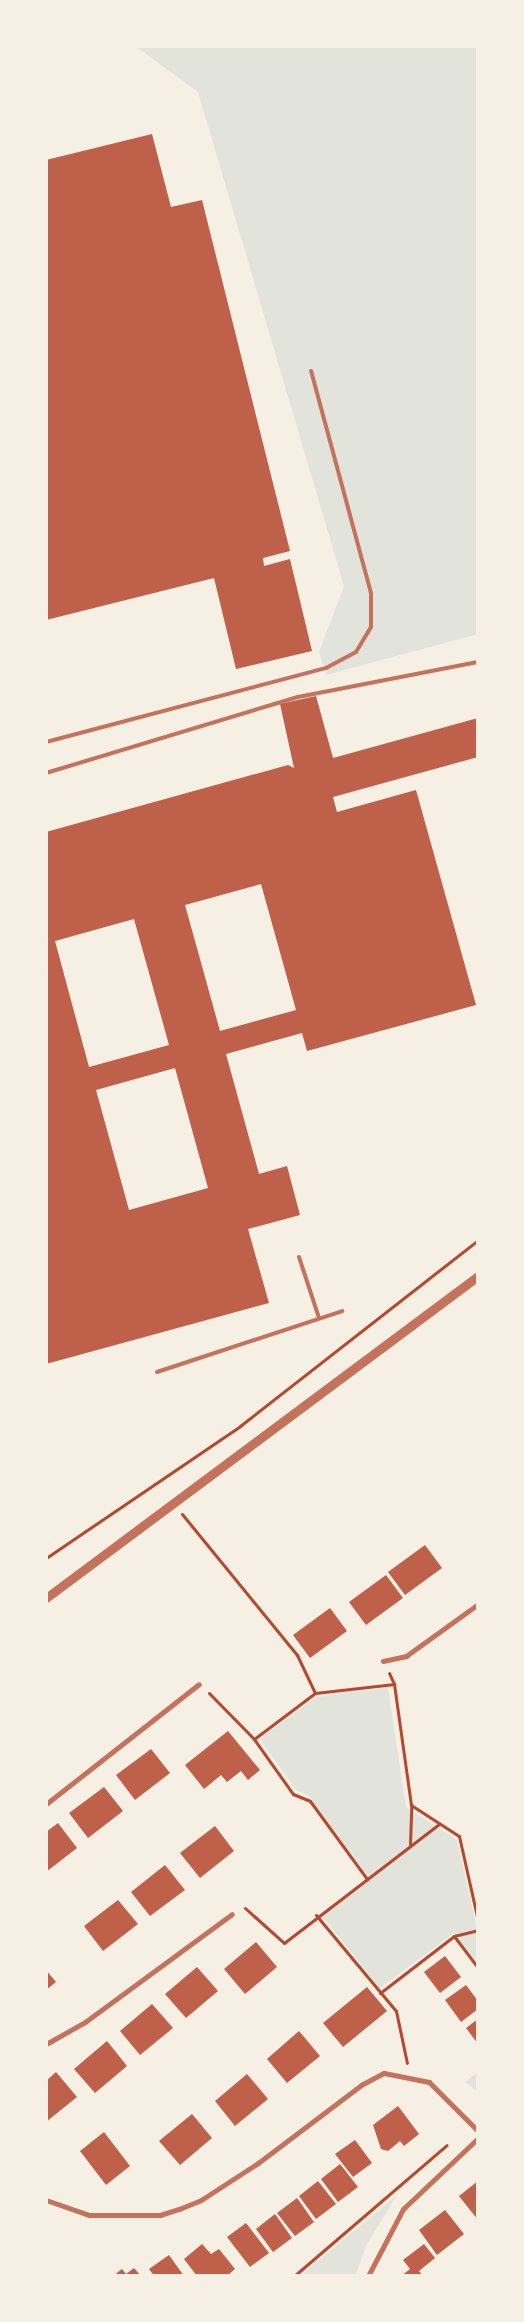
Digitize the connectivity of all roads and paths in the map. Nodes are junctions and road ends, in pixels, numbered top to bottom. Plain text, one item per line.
1 (311, 371) dead end
2 (478, 662) edge
3 (46, 742) edge
4 (46, 772) edge
5 (478, 1240) edge
6 (299, 1257) dead end
7 (478, 1276) edge
8 (342, 1311) dead end
9 (320, 1318) junction
10 (158, 1372) dead end
11 (173, 1504) junction
12 (46, 1558) edge
13 (46, 1598) edge
14 (478, 1604) edge
15 (384, 1661) joint
16 (200, 1684) joint
17 (394, 1684) junction
18 (315, 1694) junction
19 (254, 1739) junction
20 (46, 1804) edge
21 (411, 1805) junction
22 (440, 1824) junction
23 (410, 1844) junction
24 (367, 1879) junction
25 (232, 1914) joint
26 (316, 1914) junction
27 (478, 1921) edge
28 (478, 1930) edge
29 (454, 1936) junction
30 (478, 1968) edge
31 (380, 1994) junction
32 (46, 2044) edge
33 (407, 2076) junction
34 (478, 2132) edge
35 (478, 2138) edge
36 (449, 2143) dead end
37 (46, 2200) edge
38 (294, 2276) edge
39 (368, 2276) edge

1 - 3 lane
2 - 4 lane
5 - 12 path
6 - 9 lane
7 - 11 street
8 - 9 lane
9 - 10 lane
11 - 13 street
11 - 18 path
14 - 15 street
15 - 17 path
16 - 19 path
16 - 20 street
17 - 18 path
17 - 21 path
18 - 19 path
19 - 24 path
21 - 22 path
21 - 23 path
22 - 23 path
22 - 27 path
23 - 24 path
24 - 26 path
25 - 26 path
25 - 32 street
26 - 31 path
28 - 29 path
29 - 30 path
29 - 31 path
31 - 33 path
33 - 34 street
33 - 37 street
35 - 39 street
36 - 38 path

